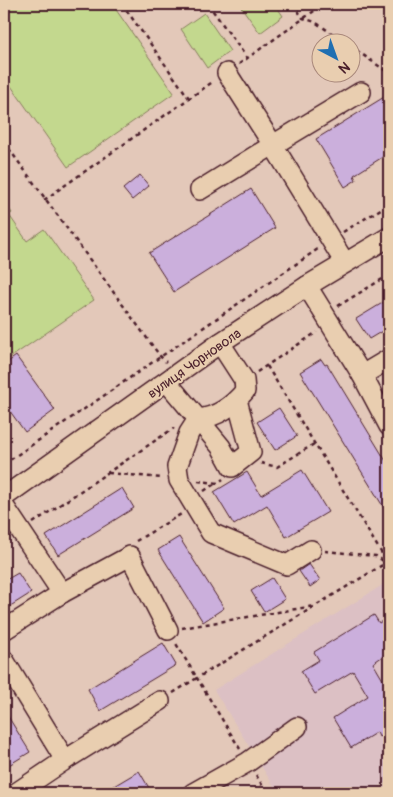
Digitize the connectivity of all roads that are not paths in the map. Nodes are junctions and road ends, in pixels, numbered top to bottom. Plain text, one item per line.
1 (227, 73) road end
2 (361, 92) dead end
3 (273, 145) junction
4 (200, 190) dead end
5 (389, 237) edge
6 (345, 263) junction
7 (307, 286) junction
8 (220, 343) junction
9 (389, 360) edge
10 (362, 376) junction
11 (167, 382) junction
12 (237, 400) junction
13 (198, 419) junction
14 (389, 426) edge
15 (4, 497) edge
16 (4, 506) edge
17 (311, 550) road end
18 (62, 593) junction
19 (4, 630) edge
20 (168, 630) road end
21 (4, 660) edge
22 (160, 701) road end
23 (297, 727) dead end
24 (65, 760) junction
25 (16, 793) edge
26 (193, 793) edge

1 - 3 street
2 - 3 street
3 - 4 street
3 - 6 street
5 - 6 street, вулиця Чорновола
6 - 7 street, вулиця Чорновола
7 - 8 street, вулиця Чорновола
7 - 10 street
8 - 11 street, вулиця Чорновола
8 - 12 street
9 - 10 street
10 - 14 street
11 - 13 street
11 - 15 street, вулиця Чорновола
12 - 13 street
12 - 13 street
13 - 17 street
16 - 18 street
18 - 19 street
18 - 20 street
21 - 24 street
22 - 24 street
23 - 26 street
24 - 25 street

